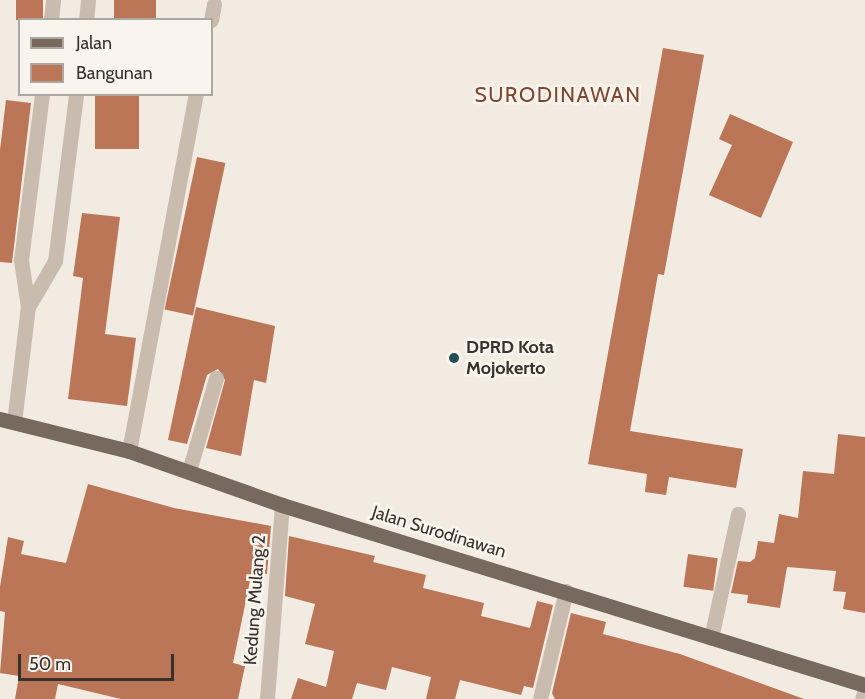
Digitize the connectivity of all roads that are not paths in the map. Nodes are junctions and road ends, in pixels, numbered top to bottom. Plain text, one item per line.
1 (53, 0) edge
2 (88, 0) edge
3 (51, 18) edge
4 (86, 18) edge
5 (42, 96) edge
6 (76, 96) edge
7 (196, 96) edge
8 (28, 307) junction
9 (216, 378) dead end
10 (7, 420) edge
11 (129, 451) junction
12 (189, 471) junction
13 (282, 505) junction
14 (738, 514) dead end
15 (566, 591) junction
16 (711, 638) junction
17 (865, 686) edge
18 (865, 690) edge
19 (267, 699) edge
20 (540, 699) edge
21 (862, 699) edge

1 - 3 street
2 - 4 street
5 - 8 street
6 - 8 street
7 - 11 street
8 - 10 street
9 - 12 street
10 - 11 main road, Jalan Surodinawan
11 - 12 main road, Jalan Surodinawan
12 - 13 main road, Jalan Surodinawan
13 - 15 main road, Jalan Surodinawan
13 - 19 street, Kedung Mulang 2
14 - 16 street
15 - 16 main road, Jalan Surodinawan
15 - 20 street
16 - 17 main road, Jalan Surodinawan
18 - 21 street

